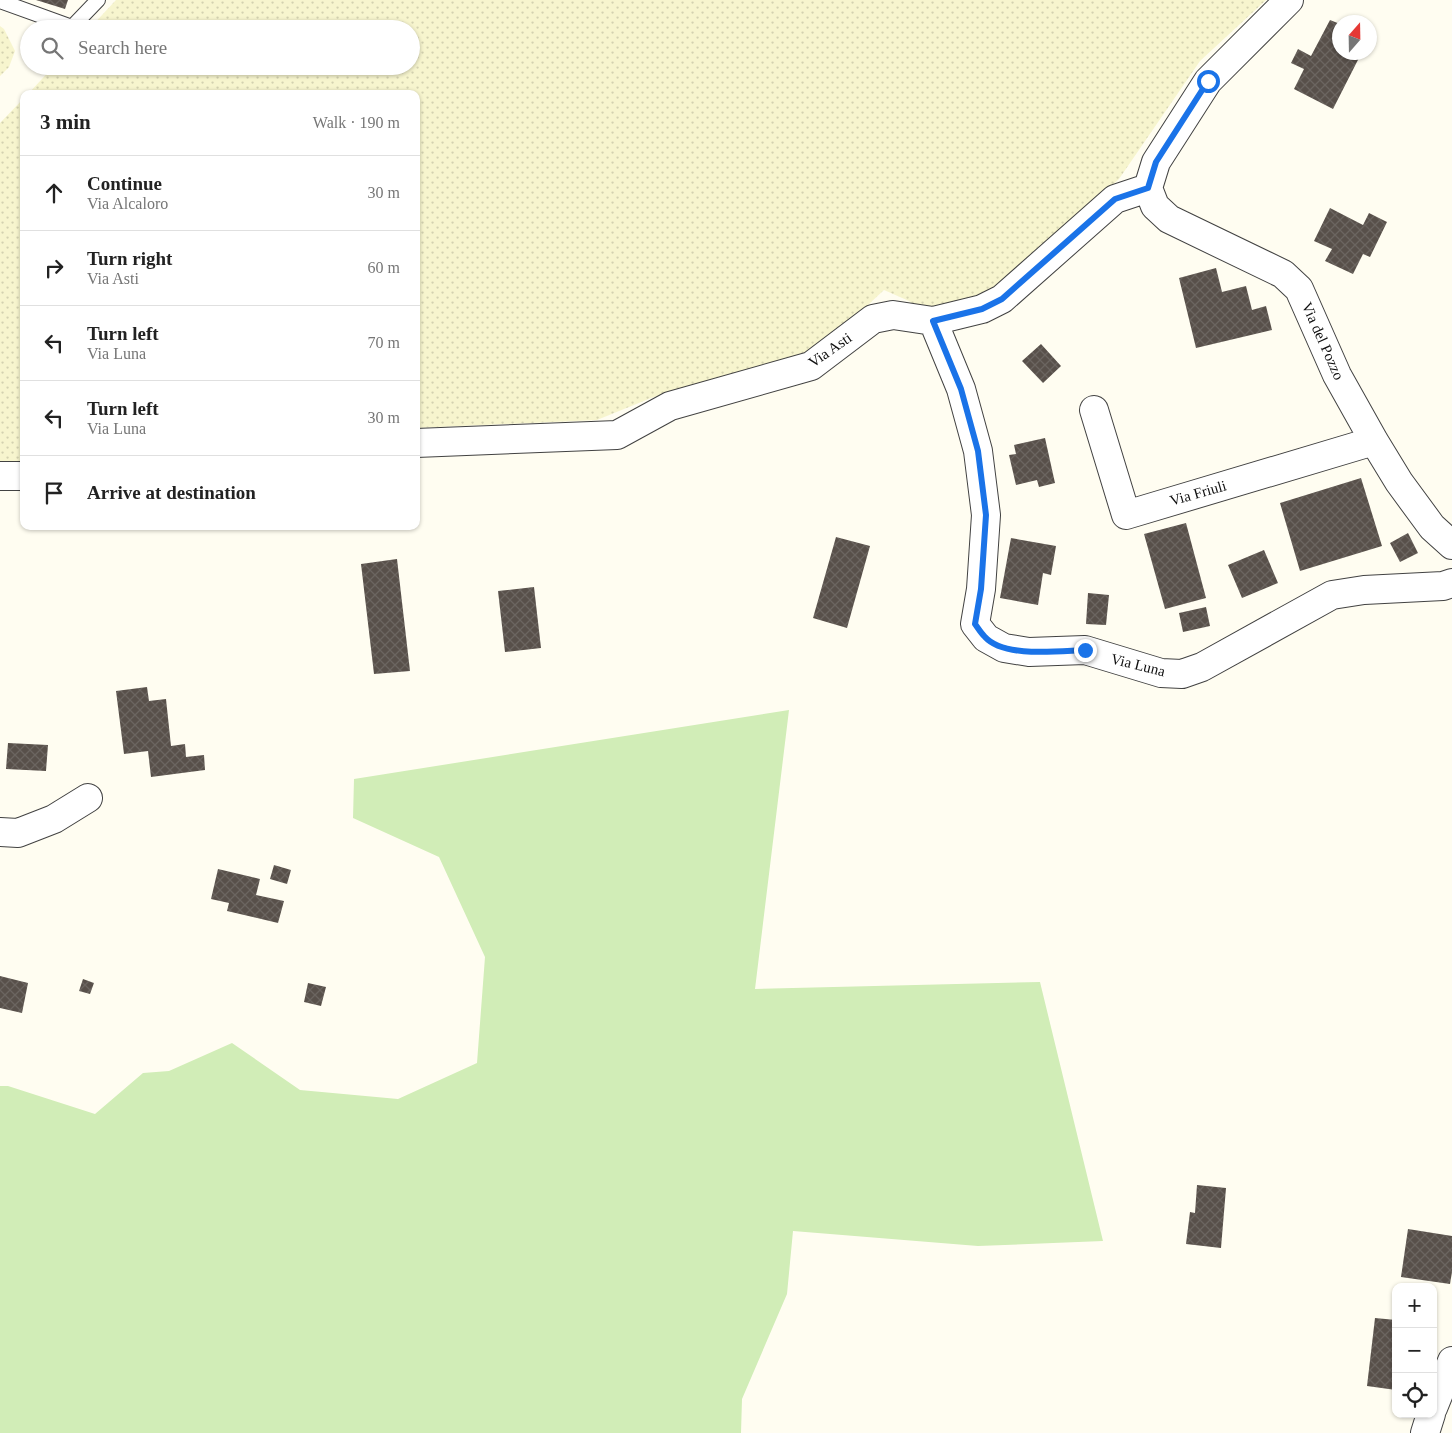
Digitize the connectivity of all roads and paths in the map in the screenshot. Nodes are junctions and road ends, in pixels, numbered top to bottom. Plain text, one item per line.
1 (98, 0) edge
2 (1289, 0) edge
3 (0, 1) edge
4 (53, 20) edge
5 (79, 20) edge
6 (1148, 188) junction
7 (933, 321) junction
8 (1094, 410) dead end
9 (1374, 441) junction
10 (420, 443) edge
11 (0, 476) edge
12 (20, 476) edge
13 (1452, 545) edge
14 (1452, 583) edge
15 (88, 798) dead end
16 (0, 832) edge
17 (1452, 1361) edge
18 (1437, 1398) edge
19 (1430, 1418) edge
20 (1425, 1433) edge

1 - 5 lane
2 - 6 street
3 - 4 lane
6 - 7 street, Via Asti
6 - 9 street, Via del Pozzo
7 - 10 street, Via Asti
7 - 14 street, Via Luna
8 - 9 street, Via Friuli
9 - 13 street, Via del Pozzo
11 - 12 street
15 - 16 street
17 - 18 street
19 - 20 street

